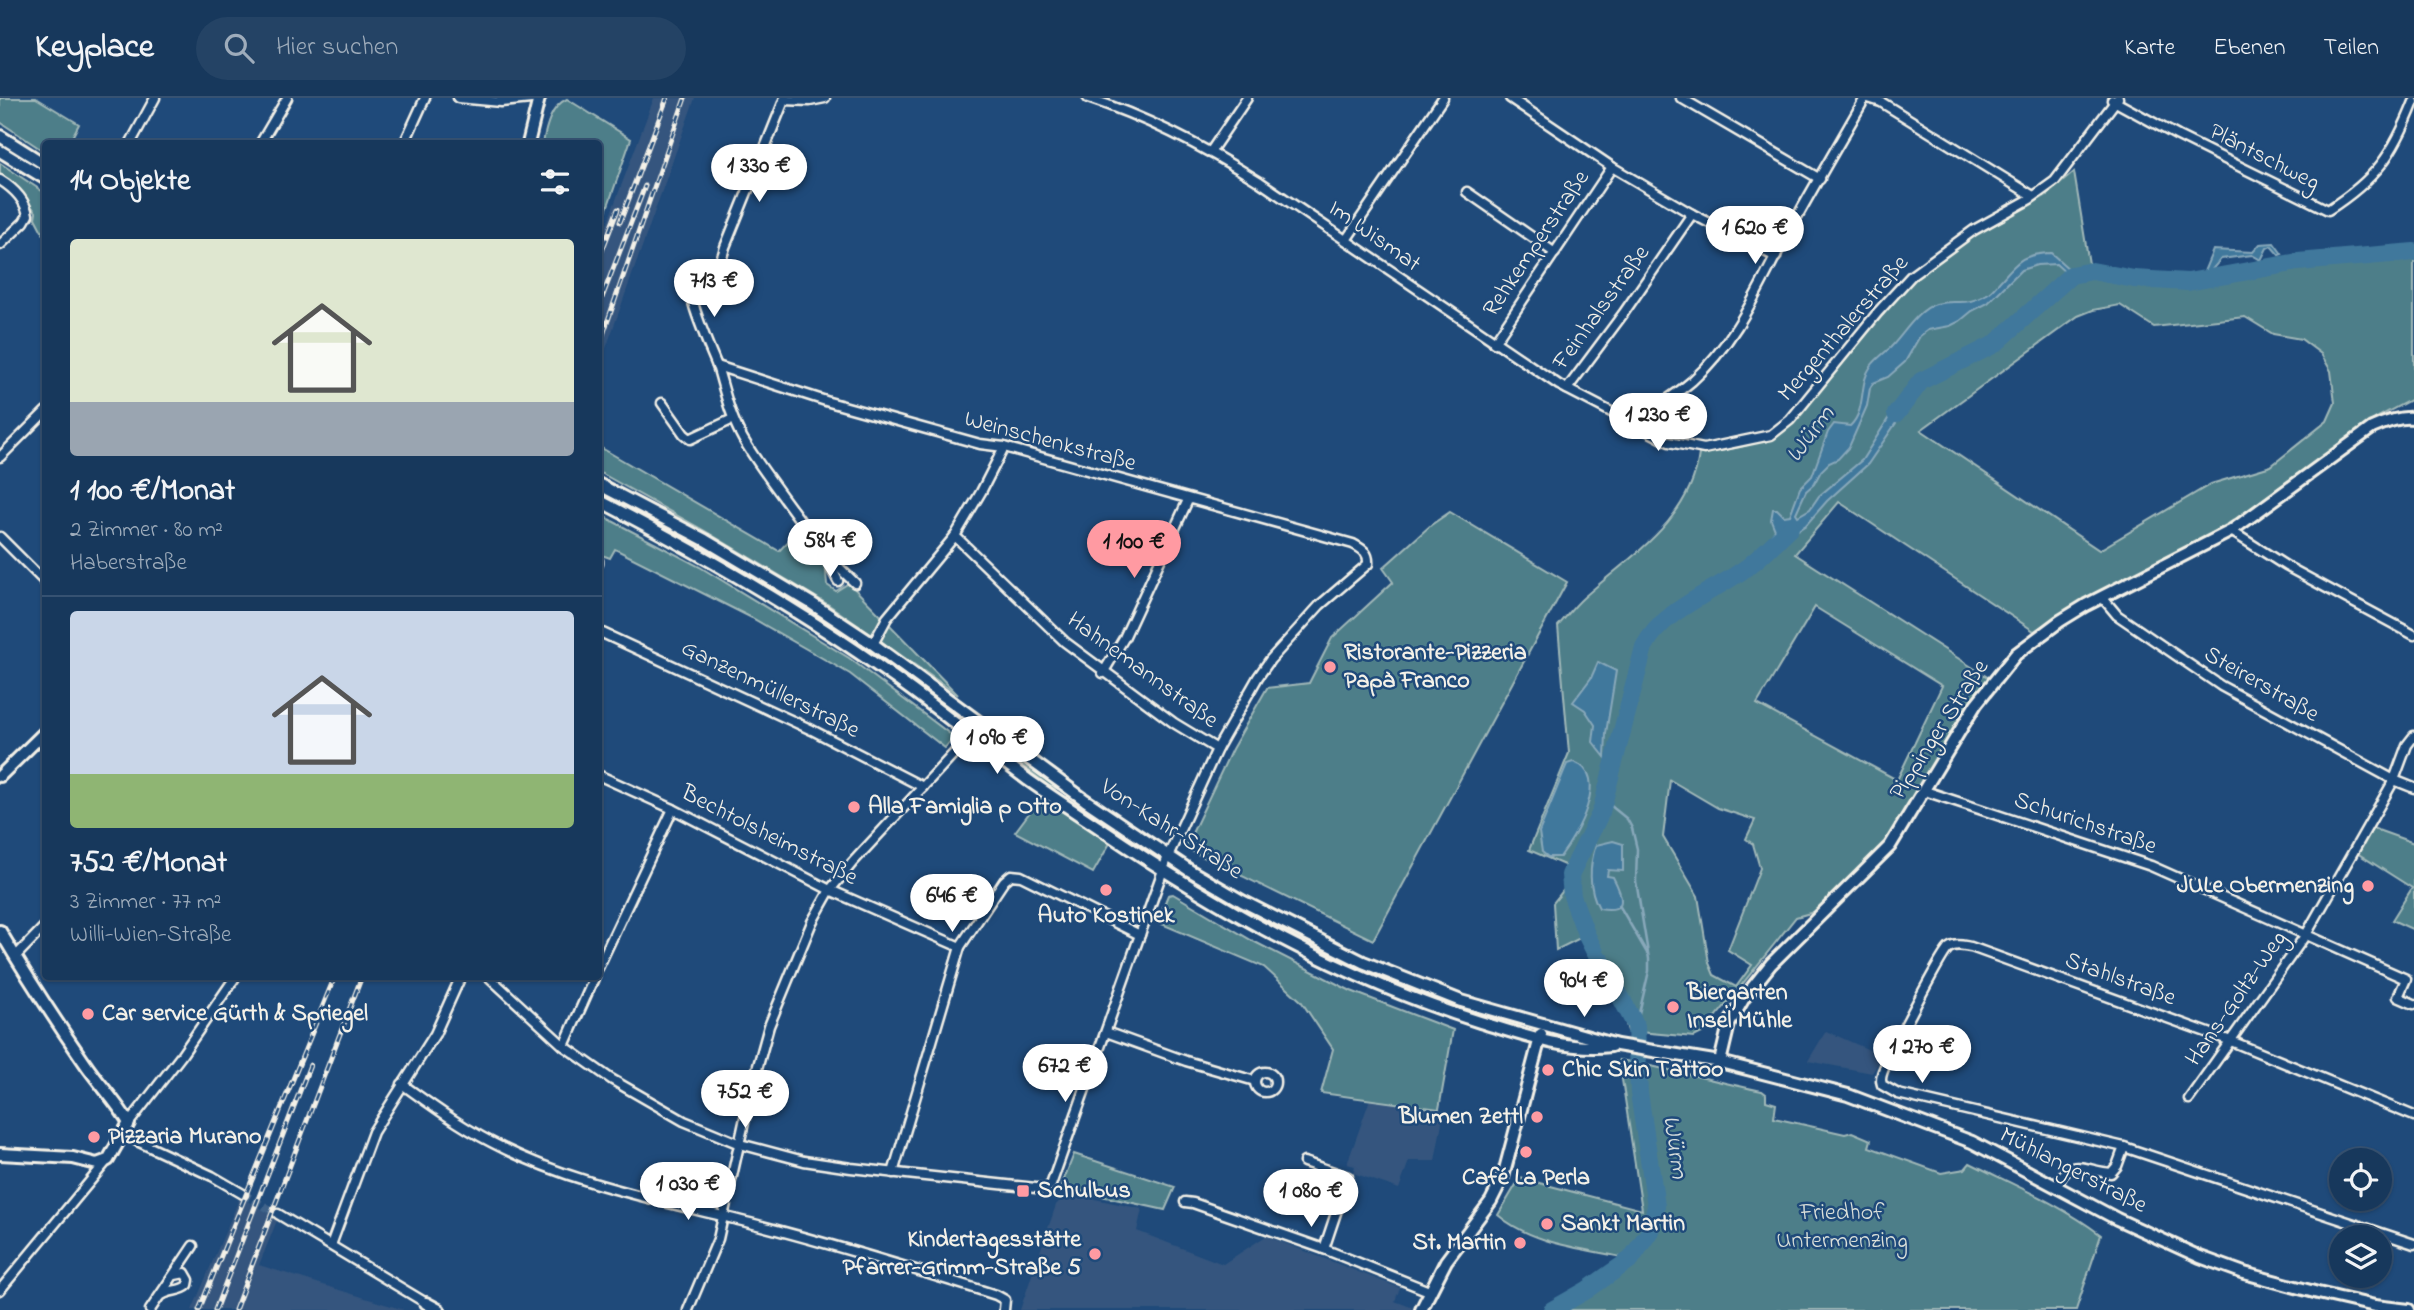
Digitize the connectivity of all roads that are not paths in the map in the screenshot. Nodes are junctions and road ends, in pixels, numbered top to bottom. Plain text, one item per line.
1 (155, 98) edge
2 (288, 98) edge
3 (425, 98) edge
4 (458, 98) edge
5 (539, 98) edge
6 (825, 98) edge
7 (1088, 98) edge
8 (1247, 98) edge
9 (1443, 98) edge
10 (1510, 98) edge
11 (1681, 98) edge
12 (1866, 98) edge
13 (785, 99) edge
14 (2114, 99) edge
15 (2413, 100) edge
16 (0, 136) edge
17 (132, 140) edge
18 (262, 140) edge
19 (406, 140) edge
20 (529, 140) edge
21 (0, 151) edge
22 (1211, 151) junction
23 (42, 162) edge
24 (1612, 167) junction
25 (42, 177) edge
26 (1820, 179) junction
27 (0, 180) edge
28 (1467, 192) dead end
29 (2033, 196) junction
30 (1692, 214) junction
31 (1346, 240) junction
32 (0, 246) edge
33 (1555, 253) junction
34 (1776, 257) junction
35 (1494, 343) junction
36 (717, 366) junction
37 (1567, 389) junction
38 (662, 403) dead end
39 (42, 415) edge
40 (2414, 418) edge
41 (733, 419) junction
42 (1630, 423) junction
43 (1004, 447) junction
44 (0, 457) edge
45 (602, 486) edge
46 (1188, 499) junction
47 (602, 502) edge
48 (2231, 531) junction
49 (955, 536) junction
50 (0, 537) edge
51 (825, 555) junction
52 (42, 579) edge
53 (838, 581) dead end
54 (855, 583) dead end
55 (2102, 597) junction
56 (602, 633) edge
57 (2414, 635) edge
58 (873, 644) junction
59 (1103, 673) junction
60 (42, 735) edge
61 (971, 735) junction
62 (2414, 736) edge
63 (1217, 749) junction
64 (0, 776) edge
65 (602, 777) edge
66 (2394, 780) junction
67 (923, 787) junction
68 (2414, 788) edge
69 (1924, 792) junction
70 (673, 809) junction
71 (1168, 856) junction
72 (1163, 872) junction
73 (830, 890) junction
74 (42, 929) edge
75 (0, 931) edge
76 (2307, 933) junction
77 (1140, 935) junction
78 (960, 947) junction
79 (16, 956) junction
80 (602, 960) edge
81 (233, 980) edge
82 (459, 980) edge
83 (492, 980) edge
84 (593, 980) edge
85 (2410, 981) edge
86 (2414, 1004) edge
87 (1543, 1024) junction
88 (1106, 1032) junction
89 (1539, 1040) junction
90 (2231, 1041) junction
91 (1617, 1045) junction
92 (564, 1046) junction
93 (1720, 1062) junction
94 (1255, 1082) dead end
95 (402, 1084) junction
96 (2189, 1099) dead end
97 (2414, 1116) edge
98 (129, 1123) junction
99 (122, 1134) junction
100 (740, 1144) junction
101 (2124, 1147) junction
102 (0, 1154) edge
103 (108, 1160) junction
104 (1304, 1162) dead end
105 (894, 1173) junction
106 (2057, 1187) junction
107 (243, 1194) tunnel mouth
108 (1185, 1202) dead end
109 (278, 1213) tunnel mouth
110 (724, 1216) junction
111 (2414, 1244) edge
112 (331, 1245) junction
113 (193, 1246) dead end
114 (1324, 1249) junction
115 (175, 1275) junction
116 (0, 1290) edge
117 (1429, 1291) junction
118 (157, 1300) junction
119 (426, 1303) joint
120 (1004, 1305) edge
121 (150, 1310) edge
122 (439, 1310) edge
123 (688, 1310) edge
124 (1421, 1310) edge
125 (2408, 1310) edge

1 - 17 street
2 - 18 street
3 - 19 street
4 - 5 street
5 - 20 main road
6 - 13 street
7 - 22 street, Im Wismat
8 - 22 street
9 - 31 street
10 - 24 street
11 - 26 street
12 - 26 street
12 - 29 street
13 - 36 street
14 - 15 street, Pläntschweg
14 - 29 street, Mergenthalerstraße
16 - 23 main road
21 - 25 main road
22 - 31 street, Im Wismat
24 - 30 street
24 - 33 street, Rehkemperstraße
26 - 34 street
27 - 32 street
28 - 33 street
29 - 42 street, Mergenthalerstraße
30 - 34 street
30 - 37 street, Feinhalsstraße
31 - 35 street, Im Wismat
33 - 35 street, Rehkemperstraße
34 - 42 street
35 - 37 street, Im Wismat
36 - 41 street
36 - 43 street, Weinschenkstraße
37 - 42 street, Im Wismat
38 - 41 street
39 - 44 street
40 - 48 main road, Pippinger Straße
41 - 51 street
43 - 46 street, Weinschenkstraße
43 - 49 street
45 - 58 main road, Von-Kahr-Straße
46 - 59 street
46 - 63 street, Weinschenkstraße
47 - 61 main road, Von-Kahr-Straße
48 - 55 main road, Pippinger Straße
48 - 57 street
49 - 58 street
49 - 59 street, Hahnemannstraße
50 - 52 street
51 - 53 street
51 - 54 street
55 - 66 street, Steirerstraße
55 - 69 main road, Pippinger Straße
56 - 67 street, Ganzenmüllerstraße
58 - 71 main road, Von-Kahr-Straße
59 - 63 street, Hahnemannstraße
60 - 64 main road
61 - 67 street
61 - 72 main road, Von-Kahr-Straße
62 - 66 street, Hans-Goltz-Weg
63 - 71 street
65 - 70 street, Bechtolsheimstraße
66 - 68 street, Steirerstraße
66 - 76 street, Hans-Goltz-Weg
67 - 73 street
69 - 76 street, Schurichstraße
69 - 93 main road, Pippinger Straße
70 - 73 street, Bechtolsheimstraße
70 - 80 street
71 - 72 street
71 - 87 main road, Von-Kahr-Straße
72 - 77 street
72 - 89 main road, Von-Kahr-Straße
73 - 78 street, Bechtolsheimstraße
73 - 100 street
74 - 79 street
75 - 79 main road
76 - 85 street, Schurichstraße
76 - 90 street, Hans-Goltz-Weg
77 - 78 street
77 - 88 street
78 - 105 street
79 - 98 main road
81 - 98 street
82 - 95 street
83 - 92 street
84 - 92 street
85 - 86 street
87 - 89 main road
87 - 91 main road, Von-Kahr-Straße
88 - 94 street
88 - 105 street
89 - 91 main road, Von-Kahr-Straße
89 - 117 main road
90 - 96 street, Hans-Goltz-Weg
90 - 97 street, Stahlstraße
90 - 101 street, Stahlstraße
91 - 93 main road, Von-Kahr-Straße
92 - 100 street
93 - 106 main road, Mühlangerstraße
95 - 110 street
95 - 112 street
98 - 99 main road
99 - 103 main road
99 - 107 street
100 - 105 street
100 - 110 street
101 - 106 street
101 - 111 street
102 - 103 main road
103 - 116 street
104 - 114 street
106 - 125 main road, Mühlangerstraße
108 - 114 street
109 - 112 street
110 - 120 street
110 - 123 street
112 - 119 street
113 - 115 street
114 - 117 street
115 - 118 street
115 - 118 street
117 - 124 main road
118 - 121 street
119 - 122 main road

